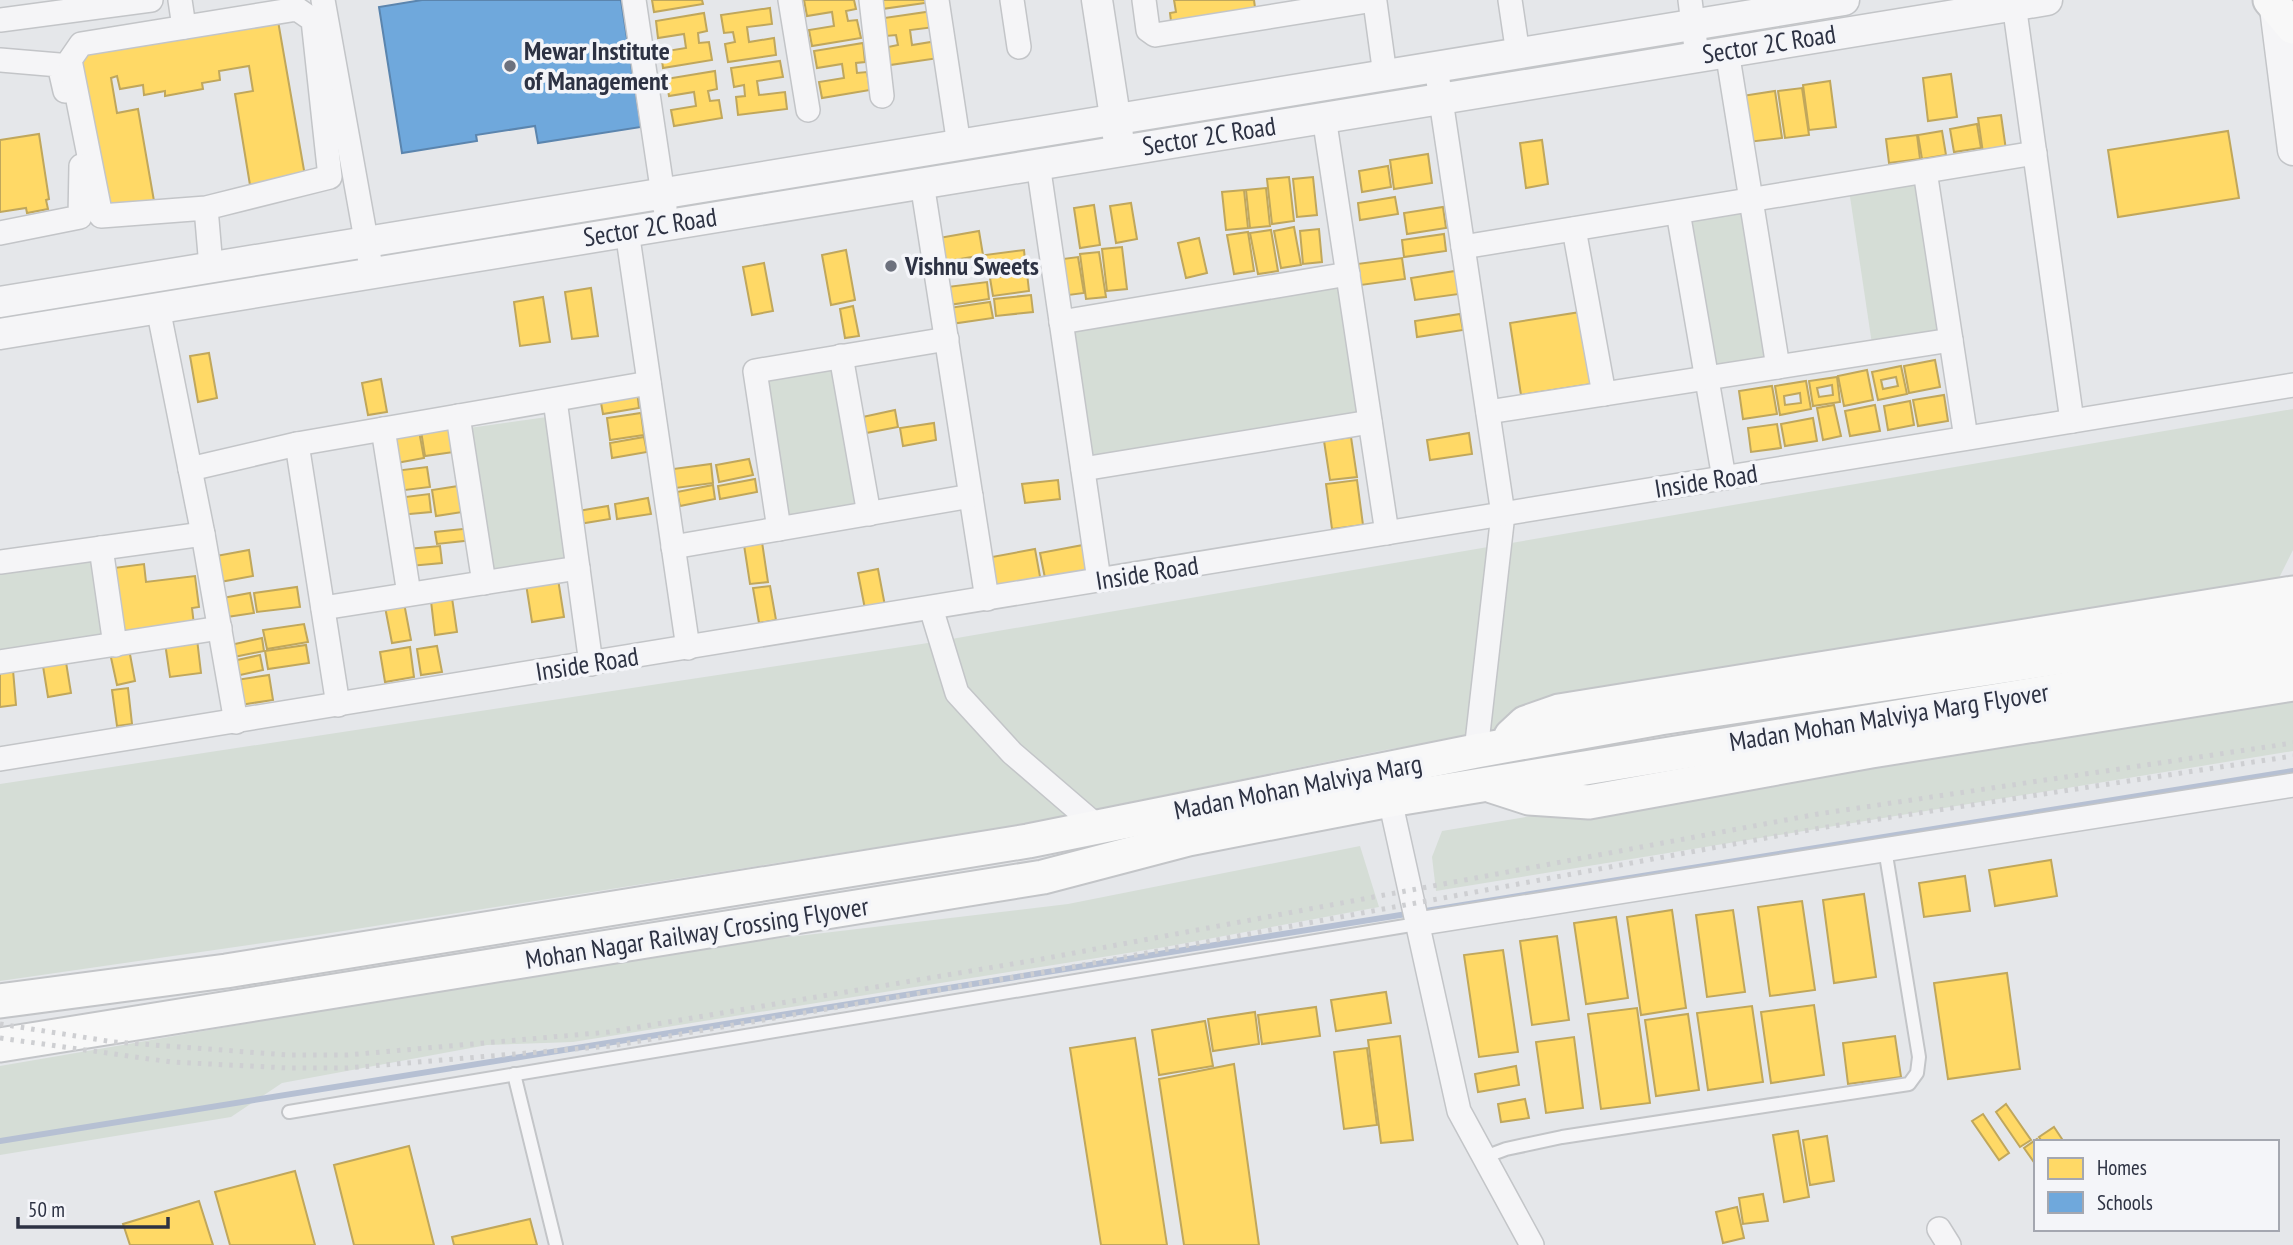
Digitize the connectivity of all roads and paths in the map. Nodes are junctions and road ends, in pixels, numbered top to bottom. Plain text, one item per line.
1 (150, 0) edge
2 (180, 0) edge
3 (323, 0) edge
4 (634, 0) edge
5 (790, 0) edge
6 (872, 0) edge
7 (937, 0) edge
8 (1012, 0) edge
9 (1097, 0) edge
10 (1144, 0) edge
11 (1510, 0) edge
12 (1844, 0) edge
13 (2047, 0) edge
14 (1374, 1) edge
15 (90, 4) edge
16 (1800, 4) edge
17 (2014, 4) junction
18 (2278, 8) edge
19 (1691, 12) edge
20 (13, 13) edge
21 (184, 27) junction
22 (1019, 47) dead end
23 (1727, 51) junction
24 (1518, 54) junction
25 (1697, 56) junction
26 (0, 60) edge
27 (1436, 67) junction
28 (1385, 75) junction
29 (882, 96) dead end
30 (1441, 98) junction
31 (808, 110) dead end
32 (1324, 117) junction
33 (1115, 119) junction
34 (959, 145) junction
35 (1120, 150) junction
36 (2293, 150) edge
37 (2035, 153) junction
38 (1038, 164) junction
39 (821, 167) junction
40 (1925, 171) junction
41 (922, 183) junction
42 (663, 193) junction
43 (825, 199) junction
44 (1751, 200) junction
45 (206, 208) junction
46 (1678, 212) junction
47 (510, 218) junction
48 (668, 225) junction
49 (1574, 229) junction
50 (627, 231) junction
51 (0, 233) edge
52 (366, 242) junction
53 (1464, 247) junction
54 (515, 249) junction
55 (211, 267) junction
56 (372, 273) junction
57 (1348, 274) junction
58 (0, 302) edge
59 (158, 308) junction
60 (1061, 322) junction
61 (0, 334) edge
62 (947, 340) junction
63 (1951, 340) junction
64 (841, 356) junction
65 (1778, 367) junction
66 (1706, 378) junction
67 (649, 383) junction
68 (2293, 385) edge
69 (1604, 394) junction
70 (555, 400) junction
71 (1488, 412) junction
72 (458, 416) junction
73 (2072, 421) junction
74 (1370, 422) junction
75 (383, 429) junction
76 (1966, 439) junction
77 (297, 444) junction
78 (190, 469) junction
79 (1083, 469) junction
80 (1724, 478) junction
81 (971, 496) junction
82 (869, 514) junction
83 (1503, 514) junction
84 (779, 528) junction
85 (1387, 533) junction
86 (203, 534) junction
87 (673, 547) junction
88 (102, 548) junction
89 (0, 562) edge
90 (578, 568) junction
91 (1099, 580) junction
92 (484, 583) junction
93 (2293, 593) edge
94 (409, 594) junction
95 (987, 599) junction
96 (323, 608) junction
97 (931, 608) junction
98 (2293, 622) edge
99 (220, 628) junction
100 (115, 645) junction
101 (688, 648) junction
102 (2293, 652) edge
103 (0, 662) edge
104 (591, 664) junction
105 (2293, 684) edge
106 (338, 705) junction
107 (236, 722) junction
108 (1487, 749) junction
109 (0, 759) edge
110 (1486, 784) junction
111 (2293, 785) edge
112 (1390, 800) junction
113 (1098, 827) junction
114 (1885, 849) junction
115 (1417, 922) junction
116 (0, 1001) edge
117 (0, 1045) edge
118 (514, 1074) junction
119 (289, 1112) dead end
120 (1482, 1158) junction
121 (556, 1245) edge
122 (1532, 1245) edge

1 - 15 street
2 - 21 street
3 - 52 street
4 - 42 street
5 - 31 street
6 - 29 street
7 - 34 street
8 - 22 street
9 - 33 street
10 - 14 street
11 - 24 street
12 - 16 street, Sector 2C Road
13 - 17 street, Sector 2C Road
14 - 28 street
15 - 20 street
16 - 19 street, Sector 2C Road
17 - 23 street, Sector 2C Road
17 - 37 street
18 - 36 street
19 - 24 street, Sector 2C Road
19 - 25 street
21 - 45 street
21 - 45 street
23 - 25 street, Sector 2C Road
23 - 44 street
24 - 27 street, Sector 2C Road
25 - 30 street, Sector 2C Road
26 - 51 street
27 - 28 street, Sector 2C Road
27 - 30 street
28 - 33 street, Sector 2C Road
30 - 32 street, Sector 2C Road
30 - 53 street
32 - 35 street, Sector 2C Road
32 - 57 street
33 - 34 street, Sector 2C Road
33 - 35 street
34 - 39 street, Sector 2C Road
35 - 38 street, Sector 2C Road
37 - 40 street
37 - 73 street
38 - 41 street, Sector 2C Road
38 - 60 street
39 - 42 street, Sector 2C Road
39 - 43 street
40 - 44 street
40 - 63 street
41 - 43 street, Sector 2C Road
41 - 62 street
42 - 47 street, Sector 2C Road
42 - 48 street
43 - 48 street, Sector 2C Road
44 - 46 street
44 - 65 street
45 - 55 street
46 - 49 street
46 - 66 street
47 - 52 street, Sector 2C Road
47 - 54 street
48 - 50 street, Sector 2C Road
49 - 53 street
49 - 69 street
50 - 54 street, Sector 2C Road
50 - 67 street
52 - 55 street, Sector 2C Road
52 - 56 street
53 - 71 street
54 - 56 street, Sector 2C Road
55 - 58 street, Sector 2C Road
56 - 59 street, Sector 2C Road
57 - 60 street
57 - 74 street
59 - 61 street, Sector 2C Road
59 - 78 street
60 - 79 street
62 - 64 street
62 - 81 street
63 - 65 street
63 - 76 street
64 - 82 street
64 - 84 street
65 - 66 street
66 - 69 street
66 - 80 street
67 - 70 street
67 - 87 street
68 - 73 street, Inside Road
69 - 71 street
70 - 72 street
70 - 90 street
71 - 83 street
72 - 75 street
72 - 92 street
73 - 76 street, Inside Road
74 - 79 street
74 - 85 street
75 - 77 street
75 - 94 street
76 - 80 street, Inside Road
77 - 78 street
77 - 96 street
78 - 86 street
79 - 91 street
80 - 83 street, Inside Road
81 - 82 street
81 - 95 street
82 - 84 street
83 - 85 street, Inside Road
83 - 108 street
84 - 87 street
85 - 91 street, Inside Road
86 - 88 street
86 - 99 street
87 - 101 street
88 - 89 street
88 - 100 street
90 - 92 street
90 - 104 street
91 - 95 street, Inside Road
92 - 94 street
93 - 108 main road
94 - 96 street
95 - 97 street, Inside Road
96 - 106 street
97 - 101 street, Inside Road
97 - 113 street
98 - 108 main road, Madan Mohan Malviya Marg Flyover
99 - 100 street
99 - 107 street
100 - 103 street
101 - 104 street, Inside Road
102 - 110 main road, Madan Mohan Malviya Marg Flyover
104 - 106 street, Inside Road
105 - 110 main road
106 - 107 street, Inside Road
107 - 109 street, Inside Road
108 - 113 main road, Madan Mohan Malviya Marg
110 - 112 main road, Madan Mohan Malviya Marg
111 - 114 street
112 - 115 street
112 - 117 main road, Mohan Nagar Railway Crossing Flyover
113 - 116 main road, Mohan Nagar Railway Crossing Flyover
114 - 115 street
114 - 120 lane
115 - 118 lane
115 - 120 street
118 - 119 lane
118 - 121 lane
120 - 122 street

